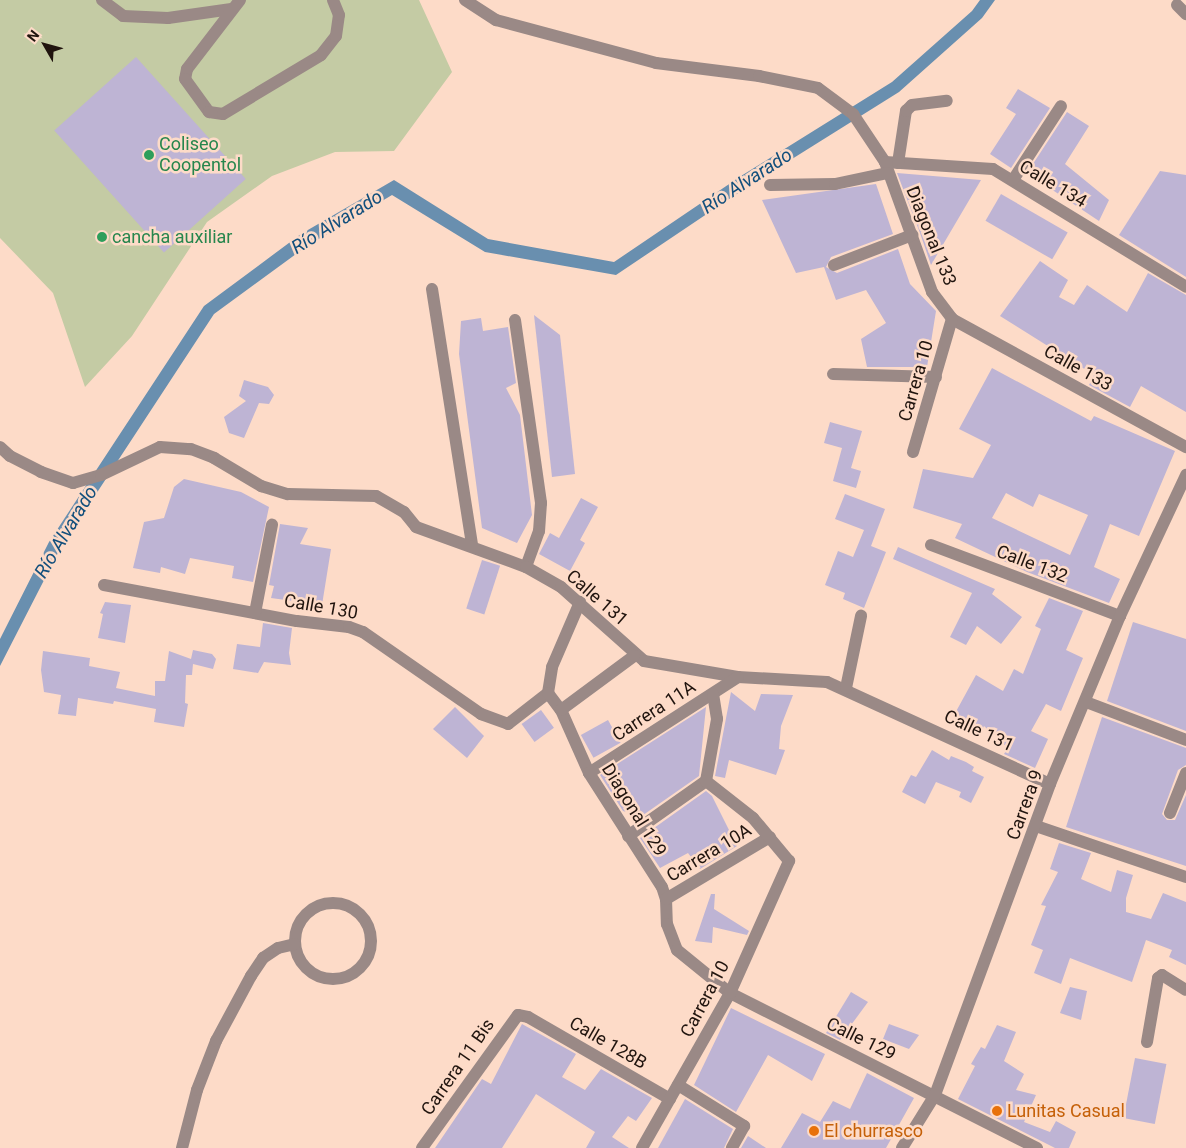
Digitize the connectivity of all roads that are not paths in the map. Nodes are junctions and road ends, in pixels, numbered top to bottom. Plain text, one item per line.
1 (102, 0) edge
2 (333, 0) edge
3 (466, 0) edge
4 (236, 4) edge
5 (947, 101) dead end
6 (1061, 106) dead end
7 (890, 166) junction
8 (1013, 180) junction
9 (770, 185) dead end
10 (912, 236) junction
11 (834, 265) dead end
12 (1186, 287) edge
13 (432, 289) dead end
14 (952, 319) junction
15 (515, 320) dead end
16 (833, 374) dead end
17 (936, 378) junction
18 (0, 447) edge
19 (1186, 447) edge
20 (913, 452) dead end
21 (1186, 475) edge
22 (272, 525) dead end
23 (472, 545) junction
24 (931, 545) dead end
25 (526, 567) junction
26 (104, 585) dead end
27 (580, 602) junction
28 (255, 613) junction
29 (860, 616) dead end
30 (1120, 616) junction
31 (634, 656) junction
32 (738, 677) junction
33 (846, 688) junction
34 (548, 693) junction
35 (713, 694) junction
36 (1086, 702) junction
37 (561, 710) junction
38 (1186, 740) edge
39 (1186, 773) edge
40 (589, 774) junction
41 (706, 782) junction
42 (1050, 784) junction
43 (1170, 813) dead end
44 (1036, 826) junction
45 (628, 836) junction
46 (770, 837) junction
47 (1186, 877) edge
48 (666, 899) junction
49 (295, 944) junction
50 (677, 950) joint
51 (1186, 990) edge
52 (730, 993) junction
53 (528, 1017) joint
54 (1147, 1042) dead end
55 (678, 1085) junction
56 (935, 1095) junction
57 (670, 1099) junction
58 (182, 1148) edge
59 (422, 1148) edge
60 (642, 1148) edge
61 (732, 1148) edge
62 (902, 1148) edge
63 (1037, 1148) edge

1 - 4 street
2 - 4 street
3 - 7 street, Diagonal 133
5 - 7 street
6 - 8 street
7 - 8 street, Calle 134
7 - 9 street
7 - 10 street, Diagonal 133
8 - 12 street, Calle 134
10 - 11 street
10 - 14 street, Diagonal 133
13 - 23 street
14 - 17 street, Carrera 10
14 - 19 street, Calle 133
15 - 25 street
16 - 17 street
17 - 20 street, Carrera 10
18 - 23 street, Calle 131
21 - 30 street, Carrera 9
22 - 28 street
23 - 25 street, Calle 131
24 - 30 street, Calle 132
25 - 27 street, Calle 131
26 - 28 street, Calle 130
27 - 31 street, Calle 131
27 - 34 street
28 - 34 street, Calle 130
29 - 33 street
30 - 36 street, Carrera 9
31 - 32 street, Calle 131
31 - 37 street
32 - 33 street, Calle 131
32 - 35 street, Carrera 11A
33 - 42 street, Calle 131
34 - 37 street, Diagonal 129
35 - 40 street, Carrera 11A
35 - 41 street
36 - 38 street
36 - 42 street, Carrera 9
37 - 40 street, Diagonal 129
39 - 43 street
40 - 45 street, Diagonal 129
41 - 45 street
41 - 46 street
42 - 44 street, Carrera 9
44 - 47 street
44 - 56 street, Carrera 9
45 - 48 street, Diagonal 129
46 - 48 street, Carrera 10A
46 - 52 street, Carrera 10
48 - 50 street, Diagonal 129
49 - 49 street
49 - 58 street
50 - 52 street, Calle 129
51 - 54 street
52 - 55 street, Carrera 10
52 - 56 street, Calle 129
53 - 57 street, Calle 128B
53 - 59 street, Carrera 11 Bis
55 - 57 street, Carrera 10
55 - 61 street
56 - 62 street, Carrera 9
56 - 63 street, Calle 129
57 - 60 street, Carrera 10

